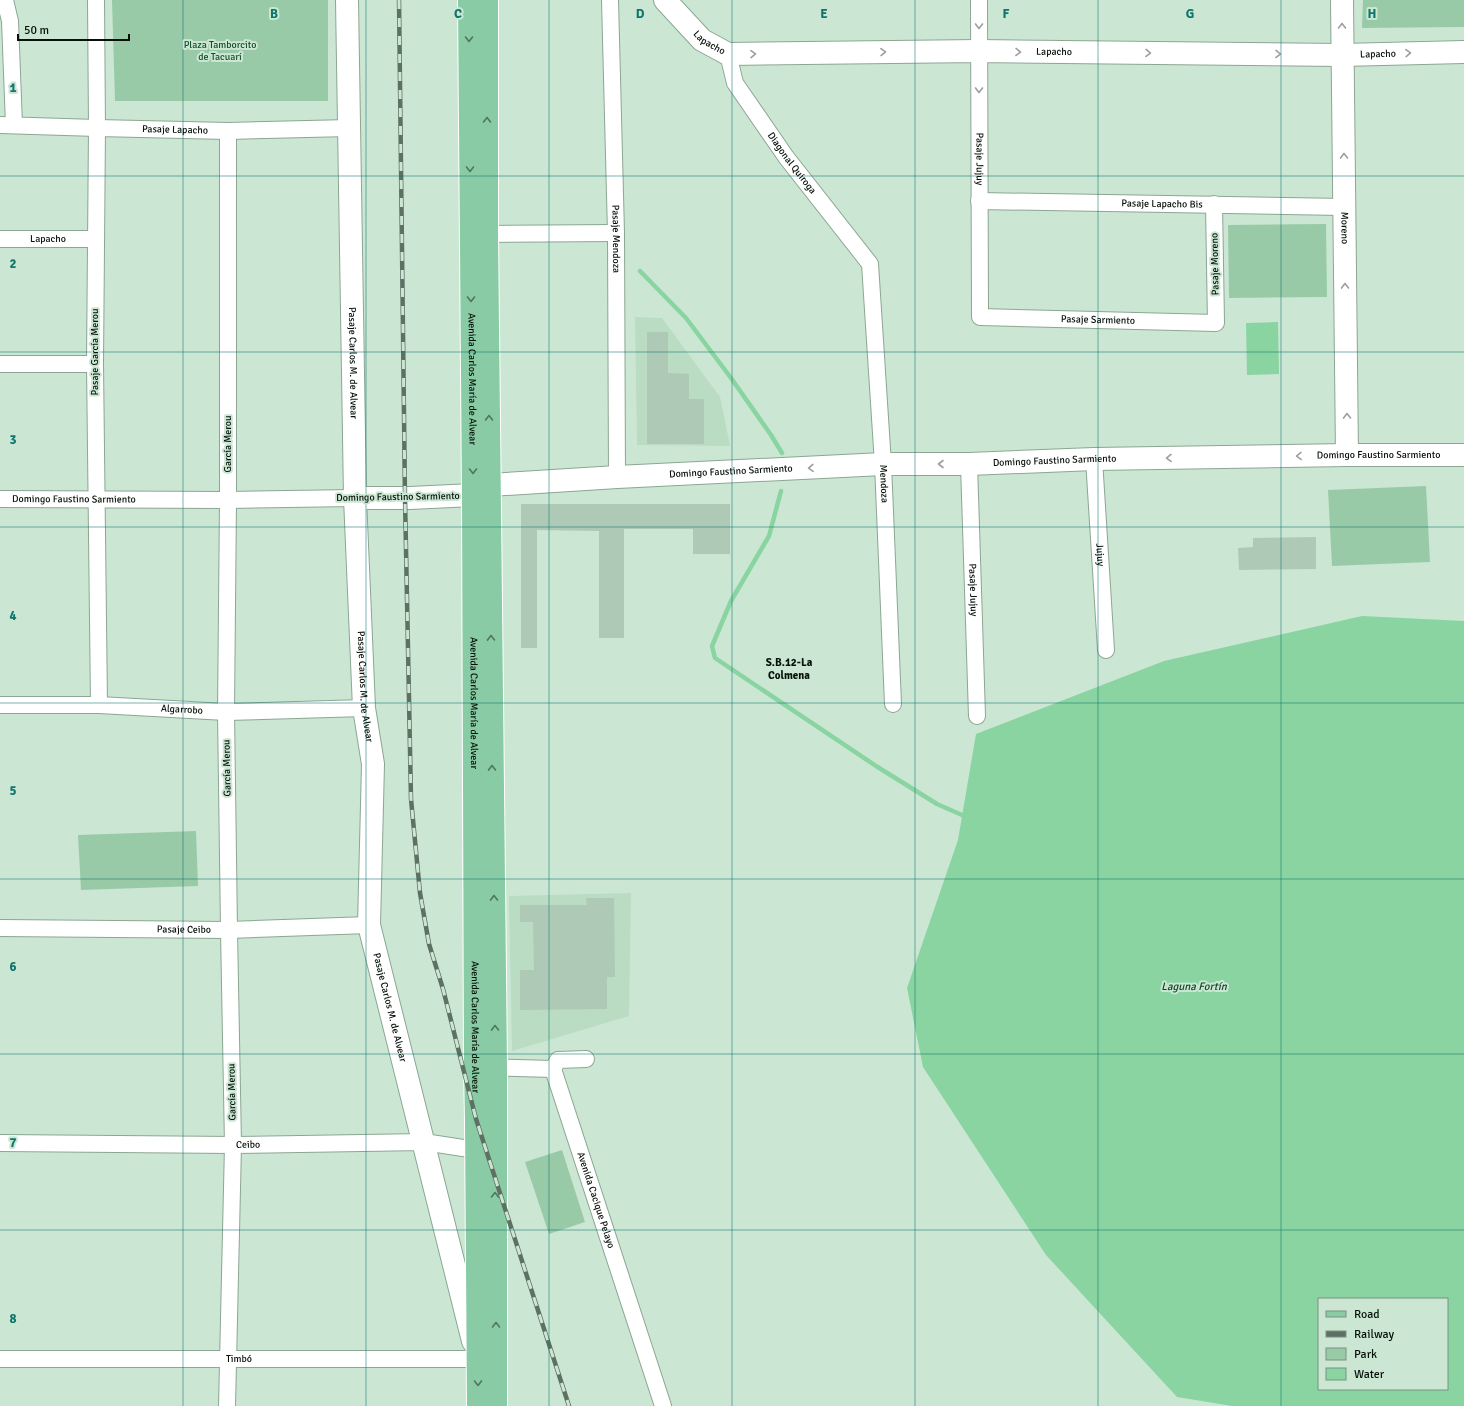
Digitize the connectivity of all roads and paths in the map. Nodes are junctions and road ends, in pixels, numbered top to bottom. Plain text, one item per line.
1 (6, 0) edge
2 (96, 0) edge
3 (347, 0) edge
4 (469, 0) edge
5 (487, 0) edge
6 (610, 0) edge
7 (665, 0) edge
8 (979, 0) edge
9 (1342, 0) edge
10 (979, 51) junction
11 (1464, 52) edge
12 (728, 54) junction
13 (1342, 55) junction
14 (7, 124) edge
15 (97, 128) junction
16 (350, 128) junction
17 (228, 131) junction
18 (979, 201) junction
19 (1214, 204) junction
20 (1344, 207) junction
21 (616, 233) junction
22 (487, 234) junction
23 (0, 239) edge
24 (95, 239) junction
25 (870, 264) joint
26 (980, 318) joint
27 (1216, 323) joint
28 (0, 364) edge
29 (95, 364) junction
30 (1347, 455) junction
31 (1464, 455) edge
32 (1094, 459) junction
33 (883, 464) junction
34 (969, 464) junction
35 (618, 477) junction
36 (481, 490) junction
37 (355, 498) junction
38 (0, 499) edge
39 (96, 499) junction
40 (228, 500) junction
41 (1106, 650) dead end
42 (893, 704) dead end
43 (0, 705) edge
44 (99, 705) junction
45 (364, 708) junction
46 (226, 712) junction
47 (976, 716) dead end
48 (369, 925) junction
49 (0, 928) edge
50 (229, 930) junction
51 (586, 1059) dead end
52 (485, 1067) junction
53 (553, 1069) junction
54 (424, 1142) junction
55 (0, 1144) edge
56 (233, 1145) junction
57 (485, 1146) junction
58 (0, 1358) edge
59 (228, 1359) junction
60 (487, 1360) junction
61 (227, 1406) edge
62 (478, 1406) edge
63 (496, 1406) edge
64 (663, 1406) edge

1 - 14 street
2 - 15 street, Pasaje García Merou
3 - 16 street, Pasaje Carlos M. de Alvear
4 -> 36 main road, Avenida Carlos María de Alvear
22 -> 5 main road, Avenida Carlos María de Alvear
6 - 21 street, Pasaje Mendoza
7 - 12 street, Lapacho
8 -> 10 street, Pasaje Jujuy
13 -> 9 street, Moreno
12 -> 10 street, Lapacho
10 -> 13 street, Lapacho
10 -> 18 street, Pasaje Jujuy
13 -> 11 street, Lapacho
12 - 25 street, Diagonal Quiroga
20 -> 13 street, Moreno
14 - 15 street, Pasaje Lapacho
15 - 17 street, Pasaje Lapacho
15 - 24 street, Pasaje García Merou
16 - 17 street, Pasaje Lapacho
16 - 37 street, Pasaje Carlos M. de Alvear
17 - 40 street, García Merou
18 - 19 street, Pasaje Lapacho Bis
18 - 26 street, Pasaje Jujuy
19 - 20 street, Pasaje Lapacho Bis
19 - 27 street, Pasaje Moreno
30 -> 20 street, Moreno
21 - 22 street
21 - 35 street, Pasaje Mendoza
36 -> 22 main road, Avenida Carlos María de Alvear
23 - 24 street, Lapacho
24 - 29 street, Pasaje García Merou
25 - 33 street, Mendoza
26 - 27 street, Pasaje Sarmiento
28 - 29 street
29 - 39 street, Pasaje García Merou
30 - 31 street, Domingo Faustino Sarmiento
30 -> 32 street, Domingo Faustino Sarmiento
32 - 34 street, Domingo Faustino Sarmiento
32 - 41 street, Jujuy
34 -> 33 street, Domingo Faustino Sarmiento
33 -> 35 street, Domingo Faustino Sarmiento
33 - 42 street, Mendoza
34 - 47 street, Pasaje Jujuy
35 - 36 street, Domingo Faustino Sarmiento
36 - 37 street, Domingo Faustino Sarmiento
36 - 52 main road, Avenida Carlos María de Alvear
37 - 40 street, Domingo Faustino Sarmiento
37 - 45 street, Pasaje Carlos M. de Alvear
38 - 39 street, Domingo Faustino Sarmiento
39 - 40 street, Domingo Faustino Sarmiento
39 - 44 street, Pasaje García Merou
40 - 46 street, García Merou
43 - 44 street, Algarrobo
44 - 46 street, Algarrobo
45 - 46 street, Algarrobo
45 - 48 street, Pasaje Carlos M. de Alvear
46 - 50 street, García Merou
48 - 50 street, Pasaje Ceibo
48 - 54 street, Pasaje Carlos M. de Alvear
49 - 50 street, Pasaje Ceibo
50 - 56 street, García Merou
51 - 53 street
52 - 53 street
52 - 57 main road, Avenida Carlos María de Alvear
53 - 64 street, Avenida Cacique Pelayo
54 - 56 street, Ceibo
54 - 57 street, Ceibo
54 - 60 street, Pasaje Carlos M. de Alvear
55 - 56 street, Ceibo
56 - 59 street, García Merou
57 - 60 main road, Avenida Carlos María de Alvear
58 - 59 street, Timbó
59 - 60 street, Timbó
59 - 61 street, García Merou
60 -> 62 main road, Avenida Carlos María de Alvear
60 - 63 main road, Avenida Carlos María de Alvear

